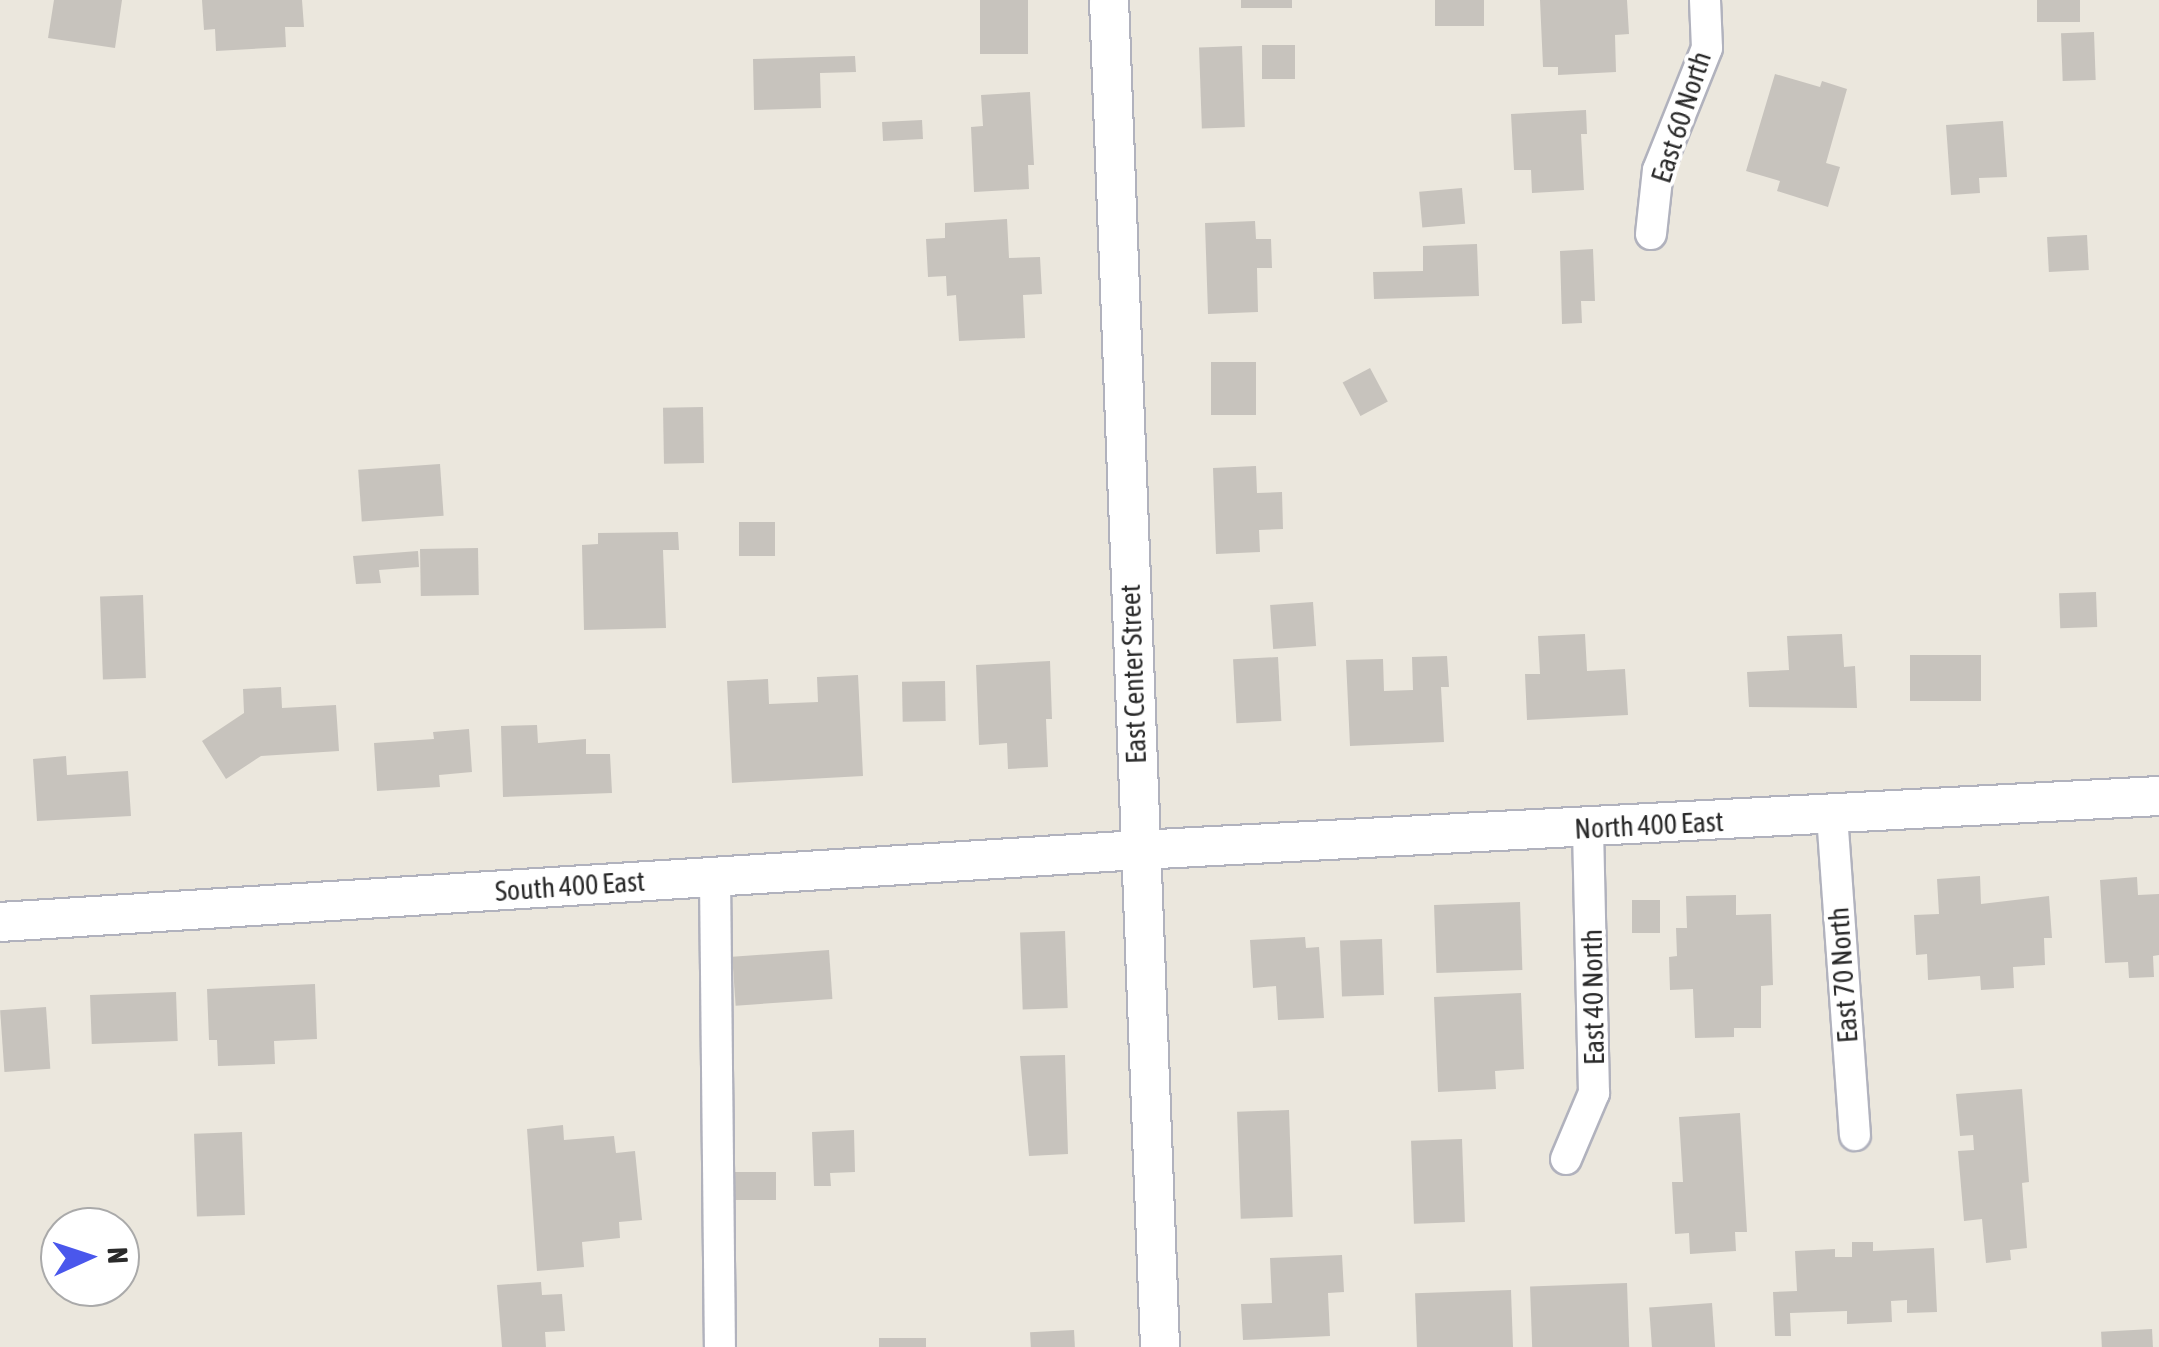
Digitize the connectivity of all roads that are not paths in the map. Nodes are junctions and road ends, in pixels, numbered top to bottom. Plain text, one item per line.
1 (1109, 0) edge
2 (1706, 0) edge
3 (1651, 234) dead end
4 (2159, 796) edge
5 (1832, 815) junction
6 (1588, 828) junction
7 (1139, 850) junction
8 (715, 877) junction
9 (0, 922) edge
10 (1855, 1135) dead end
11 (1566, 1159) dead end
12 (720, 1347) edge
13 (1160, 1347) edge

1 - 7 street, East Center Street
2 - 3 street, East 60 North
4 - 5 street, North 400 East
5 - 6 street, North 400 East
5 - 10 street, East 70 North
6 - 7 street, North 400 East
6 - 11 street, East 40 North
7 - 8 street, South 400 East
7 - 13 street, East Center Street
8 - 9 street, South 400 East
8 - 12 street

